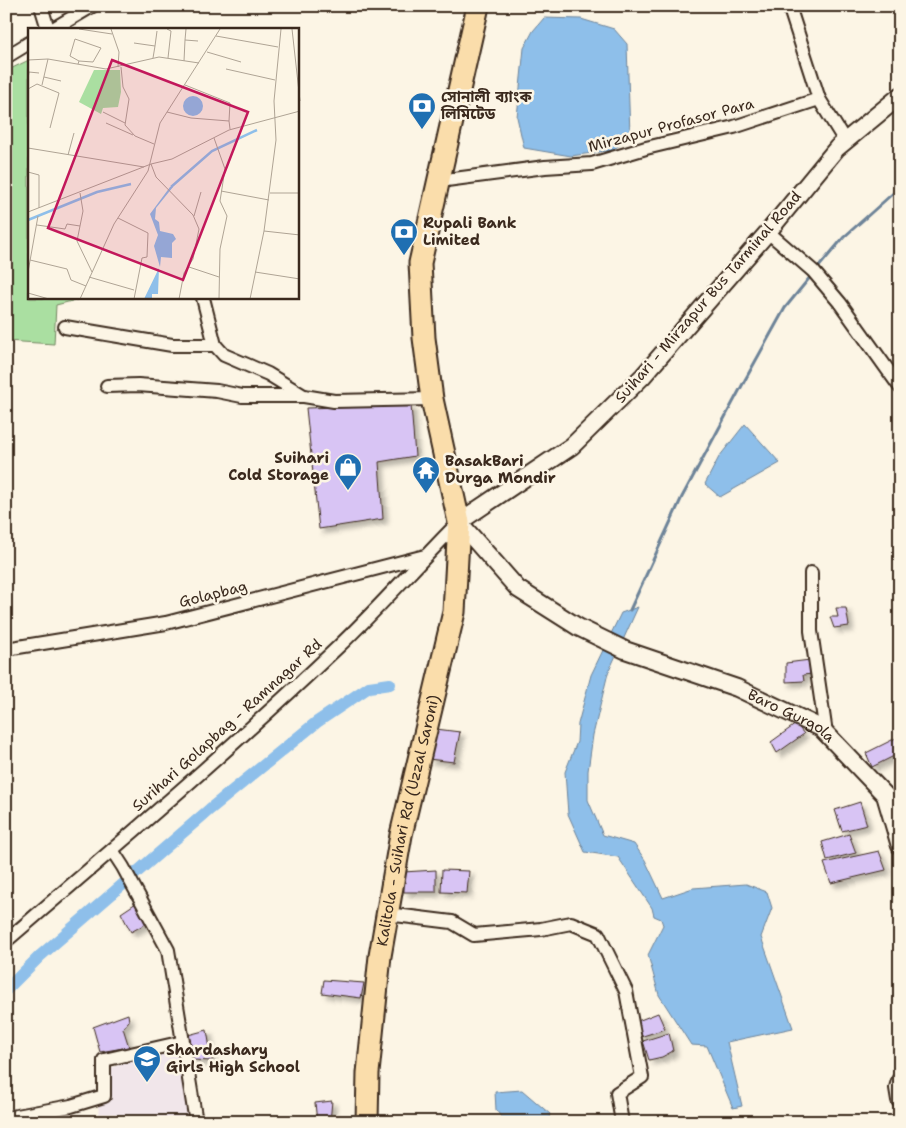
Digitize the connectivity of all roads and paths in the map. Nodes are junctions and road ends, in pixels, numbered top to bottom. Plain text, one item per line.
1 (41, 6) edge
2 (92, 6) edge
3 (478, 6) edge
4 (790, 6) edge
5 (62, 27) edge
6 (48, 28) edge
7 (28, 45) edge
8 (6, 57) edge
9 (900, 96) edge
10 (819, 99) junction
11 (845, 141) junction
12 (439, 181) junction
13 (768, 232) junction
14 (203, 299) edge
15 (66, 327) dead end
16 (215, 345) junction
17 (107, 386) dead end
18 (900, 387) edge
19 (304, 396) junction
20 (432, 399) junction
21 (458, 522) junction
22 (425, 556) junction
23 (811, 573) dead end
24 (6, 649) edge
25 (826, 733) junction
26 (900, 846) edge
27 (112, 850) junction
28 (387, 914) junction
29 (6, 941) edge
30 (183, 1042) junction
31 (900, 1081) edge
32 (900, 1100) edge
33 (6, 1118) edge
34 (196, 1122) edge
35 (367, 1122) edge
36 (622, 1122) edge

1 - 6 street
2 - 5 street
3 - 12 highway, Kalitola - Suihari Rd (Uzzal Saroni)
4 - 10 street
7 - 8 street
9 - 11 street, Suihari - Mirzapur Bus Tarminal Road
10 - 11 street
10 - 12 street, Mirzapur Profasor Para
11 - 13 street, Suihari - Mirzapur Bus Tarminal Road
12 - 20 highway, Kalitola - Suihari Rd (Uzzal Saroni)
13 - 18 street
13 - 21 street, Suihari - Mirzapur Bus Tarminal Road
14 - 16 street
15 - 16 street
16 - 19 street
17 - 19 street
19 - 20 street
20 - 21 highway, Kalitola - Suihari Rd (Uzzal Saroni)
21 - 22 street, Surihari Golapbag - Ramnagar Rd
21 - 25 street, Baro Gurgola
21 - 28 highway, Kalitola - Suihari Rd (Uzzal Saroni)
22 - 24 street, Golapbag
22 - 27 street, Surihari Golapbag - Ramnagar Rd
23 - 25 street
25 - 26 street, Baro Gurgola
27 - 29 street, Surihari Golapbag - Ramnagar Rd
27 - 30 street
28 - 35 highway, Kalitola - Suihari Rd (Uzzal Saroni)
28 - 36 street
30 - 33 street
30 - 34 street
31 - 32 street

